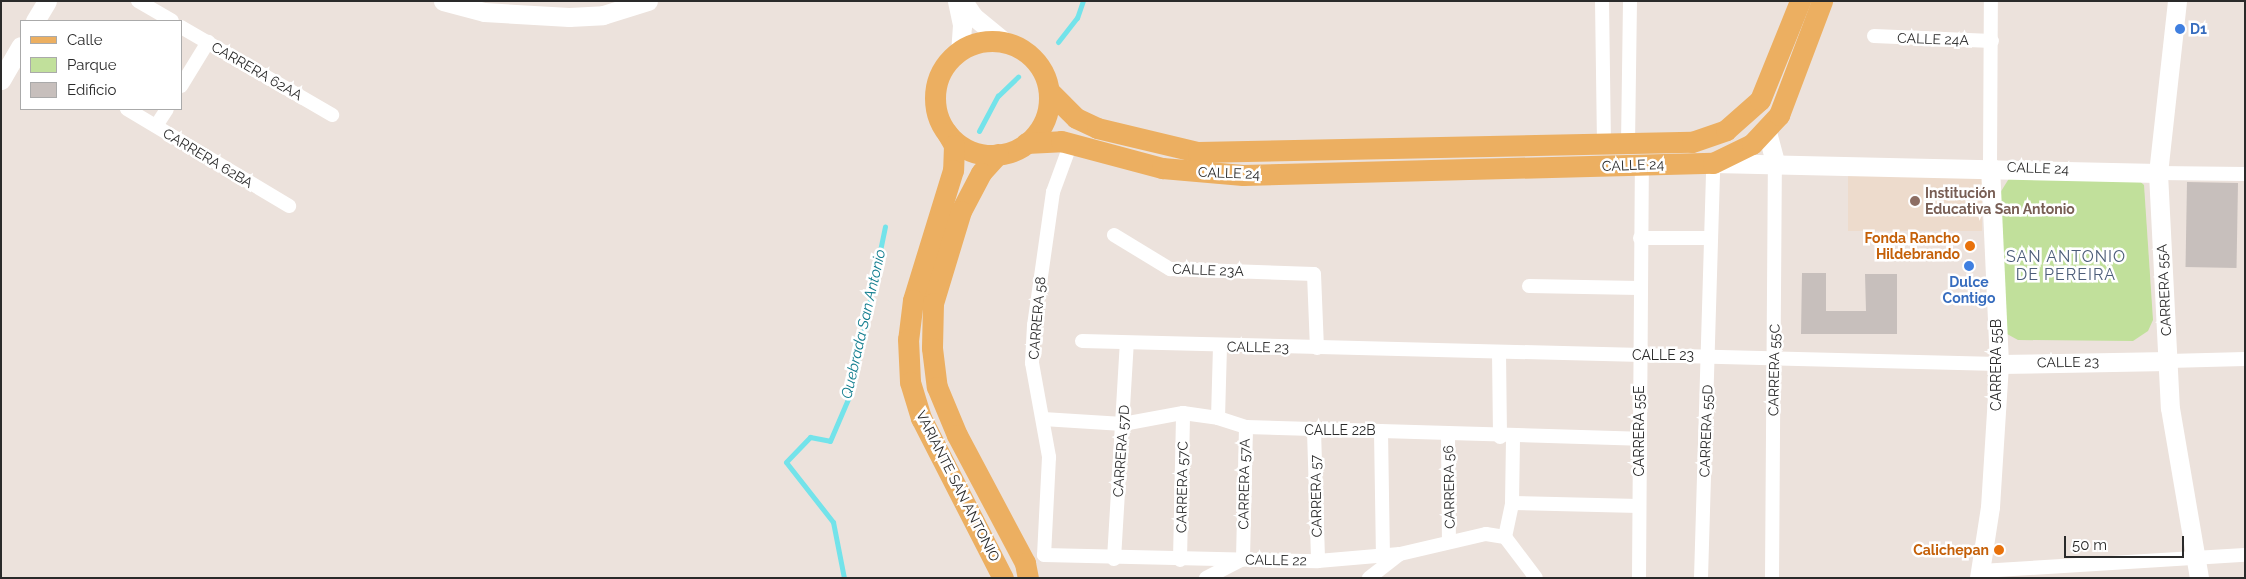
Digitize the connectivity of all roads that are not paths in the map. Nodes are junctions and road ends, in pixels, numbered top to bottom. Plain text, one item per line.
1 (138, 1) edge
2 (443, 1) edge
3 (957, 1) edge
4 (963, 1) edge
5 (1602, 1) edge
6 (1630, 1) edge
7 (1800, 1) edge
8 (1822, 1) edge
9 (1991, 1) edge
10 (2177, 1) edge
11 (638, 3) edge
12 (602, 8) edge
13 (170, 20) edge
14 (182, 27) edge
15 (1874, 36) dead end
16 (1992, 41) junction
17 (208, 42) junction
18 (1006, 42) junction
19 (20, 48) edge
20 (960, 51) junction
21 (1, 80) edge
22 (182, 84) edge
23 (1049, 90) junction
24 (130, 110) edge
25 (166, 110) edge
26 (332, 114) dead end
27 (156, 126) junction
28 (947, 132) junction
29 (1767, 132) junction
30 (1026, 143) junction
31 (1071, 143) junction
32 (1628, 144) junction
33 (1604, 145) junction
34 (998, 154) junction
35 (1775, 162) junction
36 (1713, 163) junction
37 (1642, 165) junction
38 (1990, 166) junction
39 (2158, 173) junction
40 (2245, 174) edge
41 (289, 206) dead end
42 (1114, 235) dead end
43 (1640, 238) junction
44 (1711, 238) junction
45 (1529, 286) dead end
46 (1638, 288) junction
47 (1082, 341) dead end
48 (1127, 343) junction
49 (1220, 346) junction
50 (1317, 348) junction
51 (1499, 353) junction
52 (1639, 355) junction
53 (1708, 355) junction
54 (1774, 358) junction
55 (2245, 359) edge
56 (2168, 361) junction
57 (1999, 364) junction
58 (1183, 413) junction
59 (1218, 418) junction
60 (1043, 419) junction
61 (1123, 424) junction
62 (1246, 427) junction
63 (1314, 431) junction
64 (1382, 431) junction
65 (1448, 433) junction
66 (1506, 437) junction
67 (1640, 439) junction
68 (1512, 504) junction
69 (1639, 506) junction
70 (1505, 537) junction
71 (1449, 540) junction
72 (1383, 554) junction
73 (1400, 554) junction
74 (1044, 555) joint
75 (2245, 555) edge
76 (1114, 559) junction
77 (1243, 559) junction
78 (2196, 559) junction
79 (1180, 560) junction
80 (1318, 561) junction
81 (1980, 574) edge
82 (1529, 575) edge
83 (1003, 578) edge
84 (1028, 578) edge
85 (1206, 578) edge
86 (1369, 578) edge
87 (1639, 578) edge
88 (1701, 578) edge
89 (1772, 578) edge
90 (2199, 578) edge

1 - 13 street
2 - 12 main road
3 - 20 main road
4 - 18 main road
5 - 33 street
6 - 32 street
7 - 32 main road, CALLE 24
8 - 29 main road
9 - 16 street, CARRERA 55B
10 - 39 main road, CARRERA 55A
11 - 12 main road
14 - 17 street, CARRERA 62AA
15 - 16 street, CALLE 24A
16 - 38 street, CARRERA 55B
17 - 22 street
17 - 26 street, CARRERA 62AA
18 - 20 main road, VARIANTE SAN ANTONIO
18 - 23 main road, VARIANTE SAN ANTONIO
19 - 21 main road
20 - 28 main road, VARIANTE SAN ANTONIO
23 - 30 main road, VARIANTE SAN ANTONIO
23 - 33 main road, CALLE 24
24 - 27 street, CARRERA 62BA
25 - 27 street
27 - 41 street, CARRERA 62BA
28 - 34 main road, VARIANTE SAN ANTONIO
28 - 83 main road, VARIANTE SAN ANTONIO
29 - 35 main road
29 - 36 main road
30 - 31 main road, CALLE 24
30 - 34 main road, VARIANTE SAN ANTONIO
31 - 37 main road, CALLE 24
31 - 60 street, CARRERA 58
32 - 33 main road, CALLE 24
34 - 84 main road, VARIANTE SAN ANTONIO
35 - 36 main road, CALLE 24
35 - 38 main road, CALLE 24
35 - 54 street, CARRERA 55C
36 - 37 main road, CALLE 24
36 - 44 street, CARRERA 55D
37 - 43 street, CARRERA 55E
38 - 39 main road, CALLE 24
38 - 57 main road, CARRERA 55B
39 - 40 street, CALLE 24
39 - 56 main road, CARRERA 55A
42 - 50 street, CALLE 23A
43 - 44 street
43 - 46 street, CARRERA 55E
44 - 53 street, CARRERA 55D
45 - 46 street
46 - 52 street, CARRERA 55E
47 - 48 street, CALLE 23
48 - 49 street, CALLE 23
48 - 61 street, CARRERA 57D
49 - 50 street, CALLE 23
49 - 59 street
50 - 51 street, CALLE 23
51 - 52 street, CALLE 23
51 - 66 street
52 - 53 street, CALLE 23
52 - 67 street, CARRERA 55E
53 - 54 street, CALLE 23
53 - 88 street, CARRERA 55D
54 - 57 street, CALLE 23
54 - 89 street, CARRERA 55C
55 - 56 street, CALLE 23
56 - 57 main road, CALLE 23
56 - 78 main road, CARRERA 55A
57 - 81 main road, CARRERA 55B
58 - 59 street, CALLE 22B
58 - 61 street, CALLE 22B
58 - 79 street, CARRERA 57C
59 - 62 street, CALLE 22B
60 - 61 street, CALLE 22B
60 - 74 street, CARRERA 58
61 - 76 street, CARRERA 57D
62 - 63 street, CALLE 22B
62 - 77 street, CARRERA 57A
63 - 64 street, CALLE 22B
63 - 80 street, CARRERA 57
64 - 65 street, CALLE 22B
64 - 72 street
65 - 66 street, CALLE 22B
65 - 71 street, CARRERA 56
66 - 67 street, CALLE 22B
66 - 68 street
67 - 69 street, CARRERA 55E
68 - 69 street
68 - 70 street
69 - 87 street, CARRERA 55E
70 - 71 street, CALLE 22
70 - 82 street
71 - 73 street, CALLE 22
72 - 73 street, CALLE 22
72 - 80 street, CALLE 22
73 - 86 street
74 - 76 street, CALLE 22
75 - 78 street
76 - 79 street, CALLE 22
77 - 79 street, CALLE 22
77 - 80 street, CALLE 22
77 - 85 street
78 - 81 street
78 - 90 main road, CARRERA 55A

